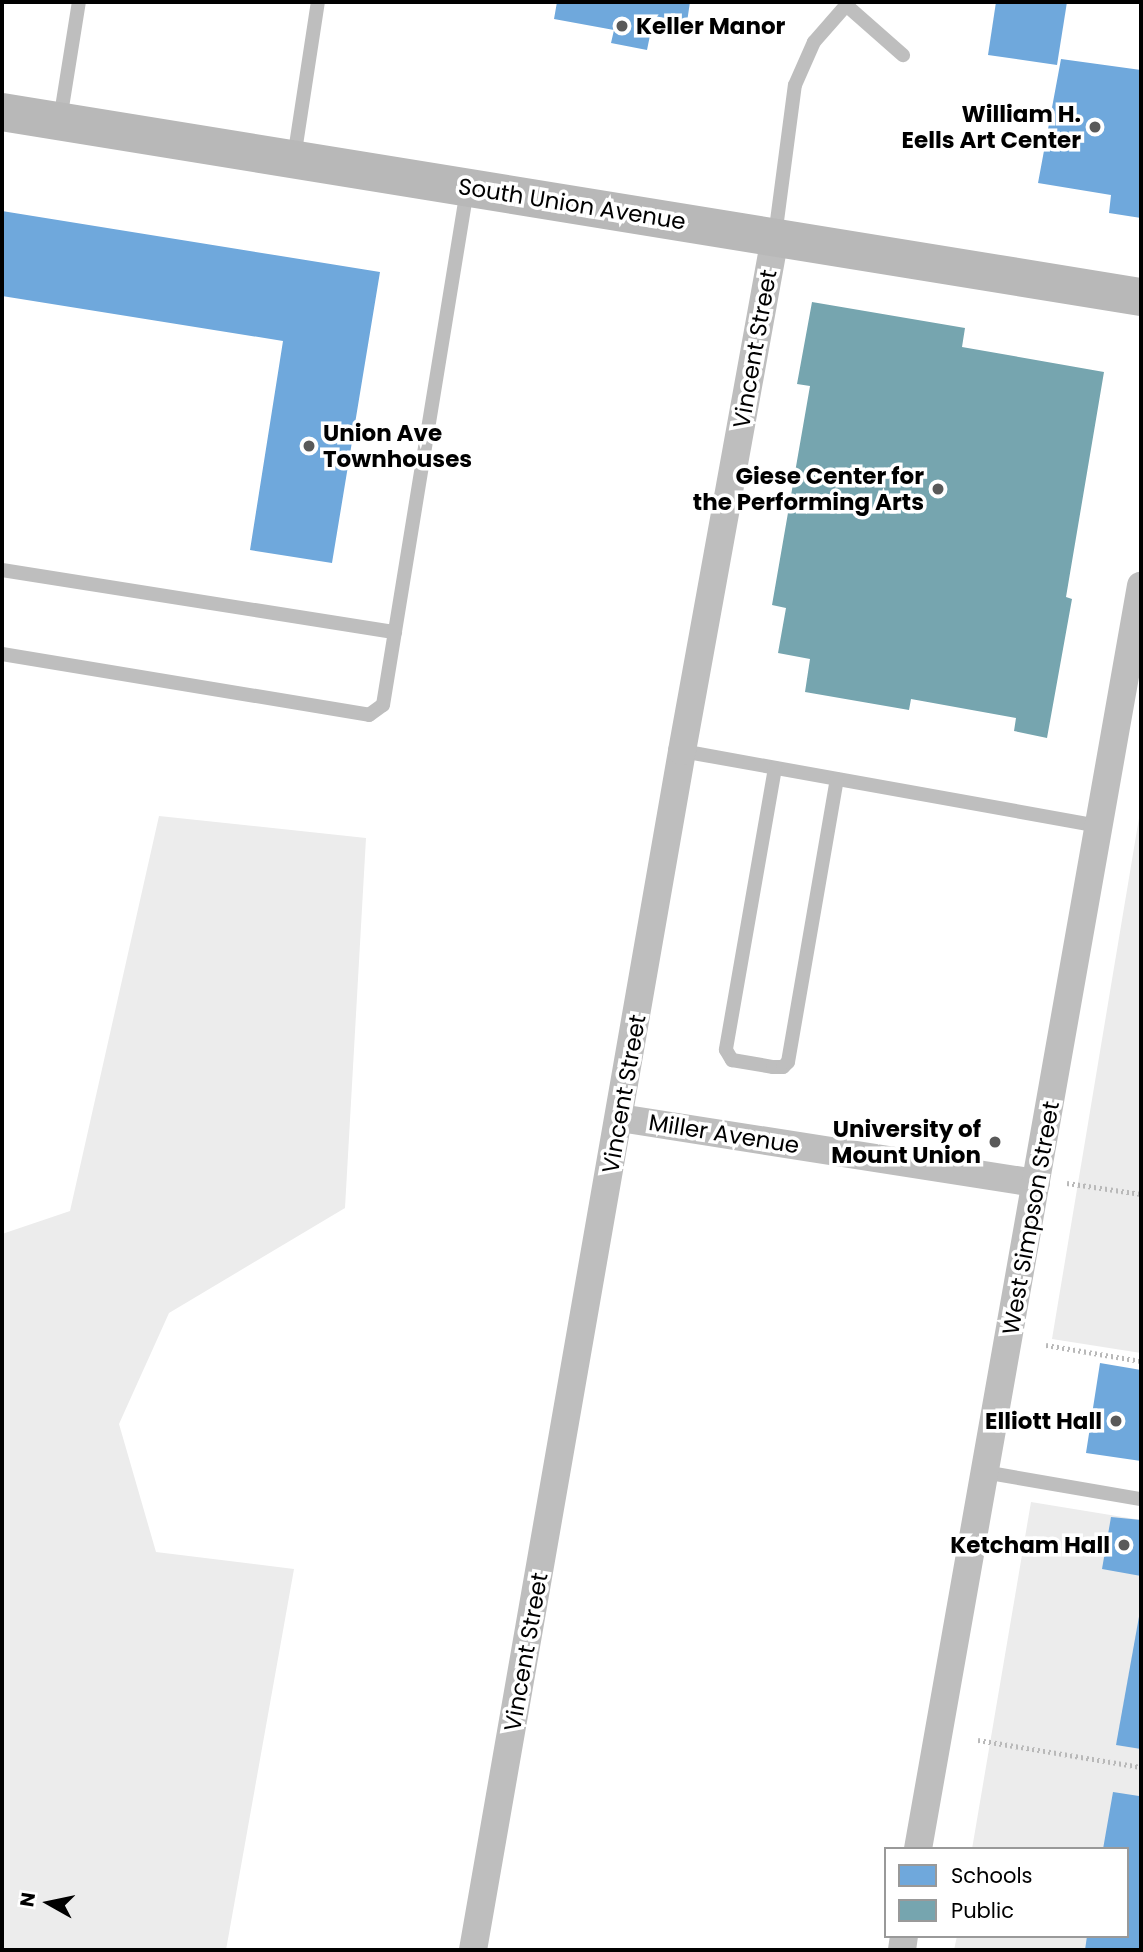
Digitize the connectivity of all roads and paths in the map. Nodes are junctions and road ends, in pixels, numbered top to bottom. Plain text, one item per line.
1 (79, 2) edge
2 (318, 2) edge
3 (847, 3) edge
4 (903, 55) dead end
5 (2, 112) edge
6 (60, 121) junction
7 (294, 159) junction
8 (467, 187) junction
9 (775, 237) junction
10 (1141, 297) edge
11 (2, 570) edge
12 (1141, 586) edge
13 (396, 632) junction
14 (2, 654) edge
15 (681, 751) junction
16 (775, 768) junction
17 (837, 779) junction
18 (1099, 826) junction
19 (620, 1118) junction
20 (1036, 1183) junction
21 (1067, 1183) dead end
22 (1141, 1194) edge
23 (1046, 1345) dead end
24 (1141, 1360) edge
25 (984, 1472) junction
26 (1141, 1499) edge
27 (978, 1740) dead end
28 (1141, 1767) edge
29 (918, 1847) edge
30 (473, 1950) edge

1 - 6 lane
2 - 7 lane
3 - 4 lane
3 - 9 lane
5 - 6 main road, South Union Avenue
6 - 7 main road, South Union Avenue
7 - 8 main road, South Union Avenue
8 - 9 main road, South Union Avenue
8 - 13 lane
9 - 10 main road, South Union Avenue
9 - 15 street, Vincent Street
11 - 13 lane
12 - 18 street, West Simpson Street
13 - 14 lane
15 - 16 lane
15 - 19 street, Vincent Street
16 - 17 lane
16 - 17 lane
17 - 18 lane
18 - 20 street, West Simpson Street
19 - 20 street, Miller Avenue
19 - 30 street, Vincent Street
20 - 25 street, West Simpson Street
21 - 22 path
23 - 24 path
25 - 26 lane
25 - 29 street, West Simpson Street
27 - 28 path

